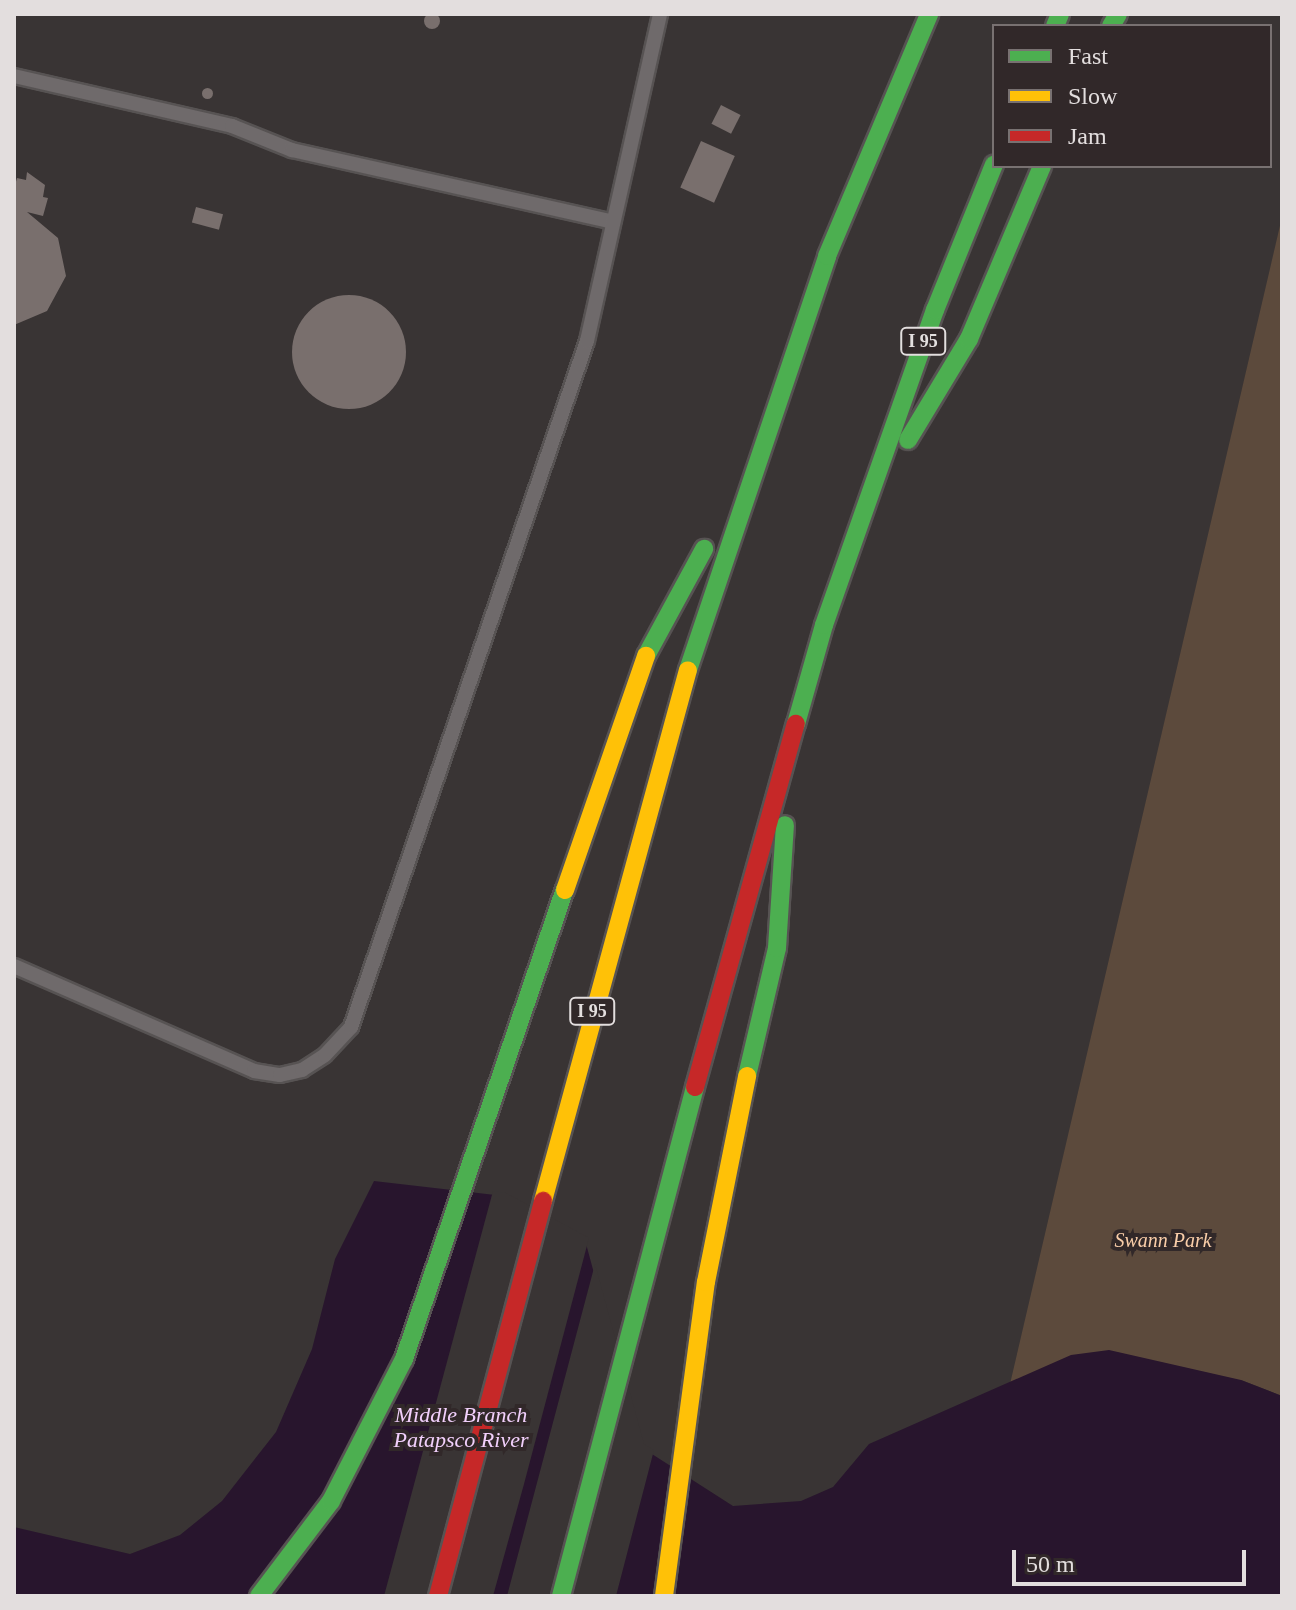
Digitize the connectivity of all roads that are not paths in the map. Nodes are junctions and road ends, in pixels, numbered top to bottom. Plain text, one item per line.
1 (660, 14) edge
2 (929, 14) edge
3 (889, 58) dead end
4 (14, 76) edge
5 (867, 159) junction
6 (993, 168) edge
7 (1041, 168) edge
8 (613, 222) junction
9 (757, 452) junction
10 (860, 521) junction
11 (791, 735) junction
12 (14, 966) edge
13 (259, 1596) edge
14 (437, 1596) edge
15 (561, 1596) edge
16 (664, 1596) edge

1 - 8 lane
2 - 5 highway, I 95
3 - 5 highway
4 - 8 lane
5 - 9 highway, I 95
6 - 10 highway, I 95
7 - 10 highway
8 - 12 lane
9 - 13 highway
9 - 14 highway, I 95
10 - 11 highway, I 95
11 - 15 highway, I 95
11 - 16 highway

